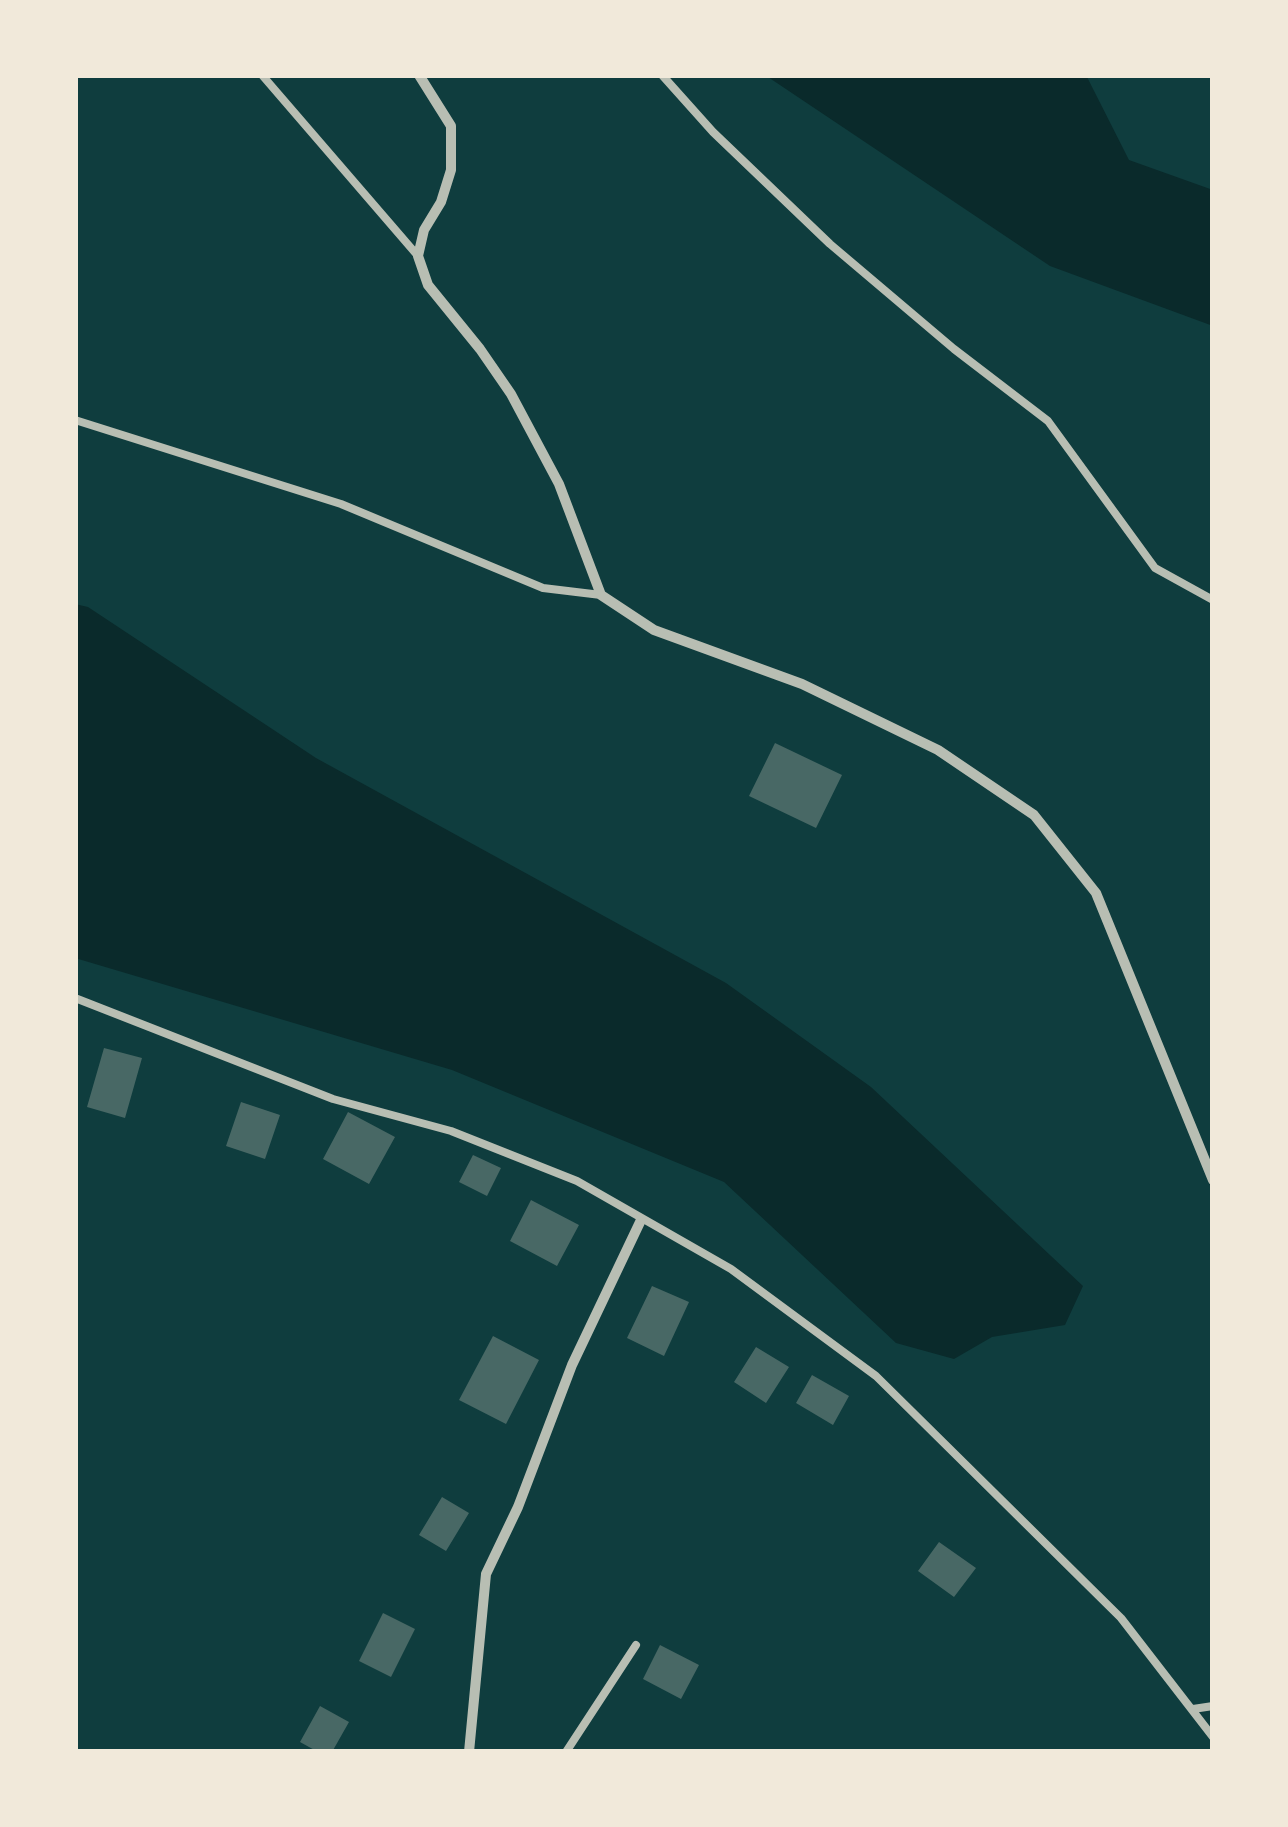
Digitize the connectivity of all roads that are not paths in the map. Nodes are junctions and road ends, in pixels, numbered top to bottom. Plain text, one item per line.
1 (262, 75) edge
2 (419, 75) edge
3 (662, 75) edge
4 (418, 256) junction
5 (75, 420) edge
6 (601, 594) junction
7 (1213, 600) edge
8 (75, 998) edge
9 (1213, 1180) edge
10 (640, 1220) junction
11 (636, 1644) dead end
12 (1213, 1706) edge
13 (1193, 1709) junction
14 (1213, 1737) edge
15 (469, 1752) edge
16 (566, 1752) edge

1 - 4 lane
2 - 4 street
3 - 7 lane
4 - 6 street
5 - 6 lane
6 - 9 street
8 - 10 lane
10 - 13 lane
10 - 15 street
11 - 16 lane
12 - 13 lane
13 - 14 lane

